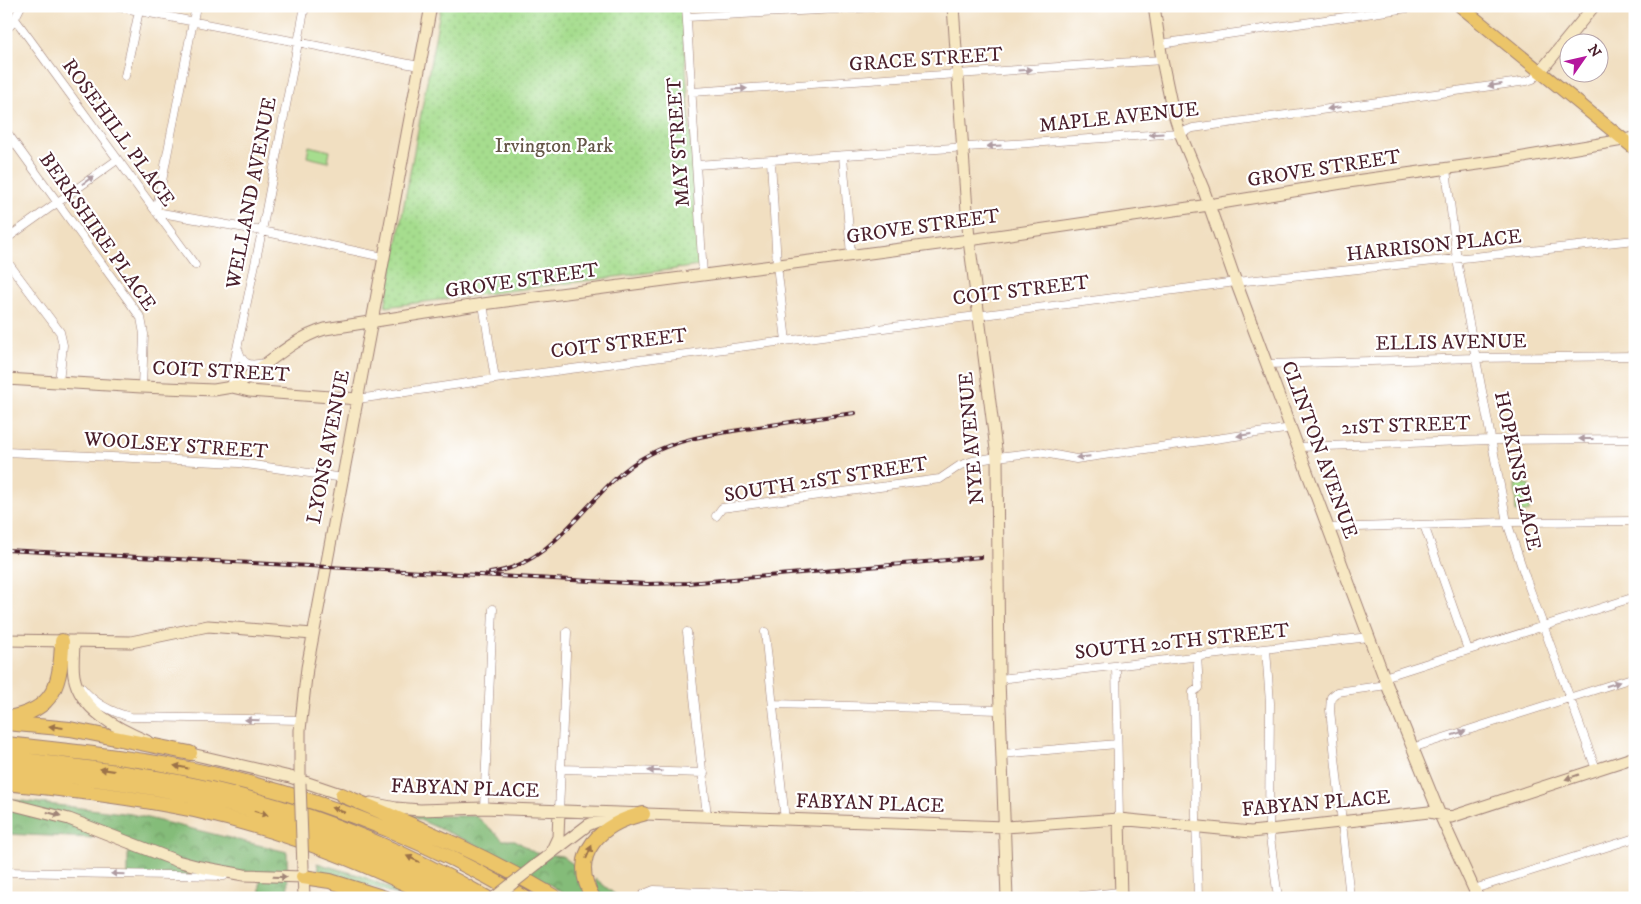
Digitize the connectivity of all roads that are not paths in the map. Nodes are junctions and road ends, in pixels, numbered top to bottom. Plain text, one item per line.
1 (114, 6) edge
2 (196, 6) edge
3 (305, 6) edge
4 (431, 6) edge
5 (686, 6) edge
6 (895, 6) edge
7 (953, 6) edge
8 (1154, 6) edge
9 (1420, 6) edge
10 (1460, 6) edge
11 (1594, 6) edge
12 (19, 7) edge
13 (139, 11) junction
14 (687, 17) junction
15 (15, 19) junction
16 (193, 22) junction
17 (6, 28) edge
18 (298, 42) junction
19 (1160, 44) junction
20 (1162, 60) junction
21 (419, 66) junction
22 (1540, 72) junction
23 (958, 75) junction
24 (125, 76) dead end
25 (692, 92) junction
26 (6, 131) edge
27 (1180, 133) junction
28 (1629, 139) edge
29 (962, 148) junction
30 (1635, 149) edge
31 (843, 156) junction
32 (117, 160) junction
33 (771, 161) junction
34 (696, 165) junction
35 (1446, 169) junction
36 (58, 202) junction
37 (1209, 205) junction
38 (156, 212) junction
39 (262, 231) junction
40 (6, 239) edge
41 (968, 240) junction
42 (1635, 240) edge
43 (851, 256) junction
44 (383, 257) junction
45 (6, 260) edge
46 (1457, 260) junction
47 (777, 265) junction
48 (195, 266) dead end
49 (703, 275) junction
50 (1236, 282) junction
51 (483, 304) junction
52 (978, 315) junction
53 (371, 321) junction
54 (786, 341) junction
55 (238, 346) junction
56 (1635, 356) edge
57 (1476, 358) junction
58 (269, 363) junction
59 (1267, 364) junction
60 (6, 379) edge
61 (495, 379) junction
62 (59, 382) junction
63 (142, 387) junction
64 (232, 387) junction
65 (358, 399) junction
66 (1292, 428) junction
67 (1635, 439) edge
68 (1492, 440) junction
69 (1298, 446) junction
70 (6, 452) edge
71 (997, 457) junction
72 (344, 478) junction
73 (716, 516) dead end
74 (1635, 521) edge
75 (1507, 522) junction
76 (1424, 525) junction
77 (1328, 528) junction
78 (1635, 597) edge
79 (493, 609) dead end
80 (1544, 626) junction
81 (567, 632) dead end
82 (687, 632) dead end
83 (765, 632) dead end
84 (313, 634) junction
85 (1368, 637) junction
86 (6, 640) edge
87 (68, 641) junction
88 (1266, 649) junction
89 (1468, 650) junction
90 (1197, 656) junction
91 (1116, 666) junction
92 (73, 668) junction
93 (1635, 677) edge
94 (999, 679) junction
95 (1386, 681) junction
96 (1570, 698) junction
97 (773, 704) junction
98 (1000, 710) junction
99 (6, 718) edge
100 (300, 720) junction
101 (6, 722) edge
102 (6, 744) edge
103 (1118, 744) junction
104 (1412, 748) junction
105 (190, 753) junction
106 (1002, 754) junction
107 (1635, 757) edge
108 (6, 758) edge
109 (6, 769) edge
110 (561, 769) junction
111 (1596, 769) junction
112 (704, 773) junction
113 (300, 782) junction
114 (6, 783) edge
115 (342, 795) junction
116 (6, 803) edge
117 (484, 808) junction
118 (559, 811) junction
119 (622, 813) junction
120 (643, 814) junction
121 (707, 816) junction
122 (1440, 816) junction
123 (1119, 819) junction
124 (785, 820) junction
125 (1342, 822) junction
126 (372, 823) junction
127 (1005, 827) junction
128 (1196, 827) junction
129 (1270, 830) junction
130 (1635, 838) edge
131 (159, 853) junction
132 (541, 861) junction
133 (6, 872) edge
134 (303, 873) junction
135 (167, 875) junction
136 (256, 876) junction
137 (1476, 893) edge
138 (1121, 895) edge
139 (810, 897) edge
140 (304, 898) edge
141 (385, 898) edge
142 (435, 898) edge
143 (465, 898) edge
144 (487, 898) edge
145 (494, 898) edge
146 (509, 898) edge
147 (525, 898) edge
148 (556, 898) edge
149 (593, 898) edge
150 (640, 898) edge
151 (862, 898) edge
152 (1007, 898) edge
153 (1062, 898) edge
154 (1198, 898) edge
155 (1278, 898) edge
156 (1350, 898) edge

1 - 13 street
2 - 16 street
3 - 18 street, WELLAND AVENUE
4 - 21 main road, LYONS AVENUE
5 - 14 street, MAY STREET
6 - 14 street
7 - 23 main road, NYE AVENUE
8 - 19 main road, CLINTON AVENUE
9 - 19 street
10 - 22 main road
11 - 22 main road
12 - 15 street
13 - 16 street
13 - 24 street
14 - 25 street, MAY STREET
15 - 17 street
15 - 32 street, ROSEHILL PLACE
16 - 18 street
16 - 38 street
18 - 21 street
18 - 39 street, WELLAND AVENUE
19 - 20 main road, CLINTON AVENUE
23 -> 20 street, GRACE STREET
20 - 27 main road, CLINTON AVENUE
21 - 44 main road, LYONS AVENUE
22 -> 27 street, MAPLE AVENUE
22 - 28 main road
25 -> 23 street, GRACE STREET
23 - 29 main road, NYE AVENUE
25 - 34 street, MAY STREET
26 - 36 street, BERKSHIRE PLACE
27 -> 29 street, MAPLE AVENUE
27 - 37 main road, CLINTON AVENUE
28 - 30 main road
28 - 35 main road, GROVE STREET
29 - 31 street, MAPLE AVENUE
29 - 41 main road, NYE AVENUE
31 - 33 street, MAPLE AVENUE
31 - 43 street
36 -> 32 street
32 - 38 street, ROSEHILL PLACE
33 - 34 street, MAPLE AVENUE
33 - 47 street
34 - 49 street, MAY STREET
35 - 37 main road, GROVE STREET
35 - 46 street, HOPKINS PLACE
36 - 40 street
36 - 63 street, BERKSHIRE PLACE
37 - 41 main road, GROVE STREET
37 - 50 main road, CLINTON AVENUE
38 - 39 street
38 - 48 street, ROSEHILL PLACE
39 - 44 street
39 - 55 street, WELLAND AVENUE
41 - 43 main road, GROVE STREET
41 - 52 main road, NYE AVENUE
42 - 46 street, HARRISON PLACE
43 - 47 main road, GROVE STREET
44 - 53 main road, LYONS AVENUE
45 - 62 street
46 - 50 street, HARRISON PLACE
46 - 57 street, HOPKINS PLACE
47 - 49 main road, GROVE STREET
47 - 54 street
49 - 51 main road, GROVE STREET
50 - 52 street, COIT STREET
50 - 59 main road, CLINTON AVENUE
51 - 53 main road, GROVE STREET
51 - 61 street
52 - 54 street, COIT STREET
52 - 71 main road, NYE AVENUE
53 - 58 main road, GROVE STREET
53 - 65 main road, LYONS AVENUE
54 - 61 street, COIT STREET
55 - 58 street
55 - 64 street, WELLAND AVENUE
56 - 57 street, ELLIS AVENUE
57 - 59 street, ELLIS AVENUE
57 - 68 street, HOPKINS PLACE
58 - 64 main road, GROVE STREET
59 - 66 main road, CLINTON AVENUE
60 - 62 main road, COIT STREET
61 - 65 street, COIT STREET
62 - 63 main road, COIT STREET
63 - 64 main road, COIT STREET
64 - 65 main road, COIT STREET
65 - 72 main road, LYONS AVENUE
66 - 69 main road, CLINTON AVENUE
66 -> 71 street
67 -> 68 street, 21ST STREET
68 - 69 street, 21ST STREET
68 - 75 street, HOPKINS PLACE
69 - 77 main road, CLINTON AVENUE
70 - 72 street, WOOLSEY STREET
71 - 73 street, SOUTH 21ST STREET
71 - 94 main road, NYE AVENUE
72 - 84 main road, LYONS AVENUE
74 - 75 street
75 - 76 street
75 - 80 street, HOPKINS PLACE
76 - 77 street
76 - 89 street
77 - 85 main road, CLINTON AVENUE
78 - 80 street
79 - 117 street
80 - 89 street
80 - 96 street, HOPKINS PLACE
81 - 110 street
82 - 112 street
83 - 97 street
84 - 87 main road
84 - 100 main road, LYONS AVENUE
85 - 88 street, SOUTH 20TH STREET
85 - 95 main road, CLINTON AVENUE
86 - 87 main road
87 - 92 main road, FABYAN PLACE
87 - 99 highway
88 - 90 street, SOUTH 20TH STREET
88 - 129 street
89 - 95 street
90 - 91 street, SOUTH 20TH STREET
90 - 128 street
91 - 94 street, SOUTH 20TH STREET
91 - 103 street
100 -> 92 street
92 - 105 main road, FABYAN PLACE
96 -> 93 street
94 - 98 main road, NYE AVENUE
95 - 104 main road, CLINTON AVENUE
95 - 125 street
104 -> 96 street
96 - 111 street, HOPKINS PLACE
97 - 98 street
97 - 124 street
98 - 106 main road, NYE AVENUE
100 - 113 main road, LYONS AVENUE
105 -> 101 highway
126 -> 102 highway
103 - 106 street
103 - 123 street
104 - 122 main road, CLINTON AVENUE
105 - 113 main road, FABYAN PLACE
106 - 127 main road, NYE AVENUE
107 - 111 main road, FABYAN PLACE
144 -> 108 highway
109 -> 143 highway
112 -> 110 street
110 - 118 street
111 -> 122 main road, FABYAN PLACE
112 - 121 street
113 - 115 main road, FABYAN PLACE
113 - 134 main road, LYONS AVENUE, bridge
114 - 142 highway
115 - 117 main road, FABYAN PLACE
115 - 148 highway
116 -> 131 main road
117 - 118 main road, FABYAN PLACE
118 - 119 main road, FABYAN PLACE
118 - 132 main road
119 - 120 main road, FABYAN PLACE
119 - 132 main road
120 - 121 main road, FABYAN PLACE
149 -> 120 highway
121 - 124 main road, FABYAN PLACE
122 - 125 main road, FABYAN PLACE
122 - 137 main road, CLINTON AVENUE
123 - 127 main road, FABYAN PLACE
123 - 128 main road, FABYAN PLACE
123 - 138 main road
124 - 127 main road, FABYAN PLACE
125 - 129 main road, FABYAN PLACE
125 - 156 street
126 - 146 highway
126 - 147 highway
127 - 152 main road, NYE AVENUE
128 - 129 main road, FABYAN PLACE
128 - 154 street
129 - 155 street
130 - 137 street
131 - 135 street
131 - 136 main road
132 - 145 main road, bridge
135 -> 133 street
136 -> 134 main road
134 - 140 main road, LYONS AVENUE
134 - 141 highway
135 - 136 street
138 - 153 street
139 - 150 street
139 - 151 street

